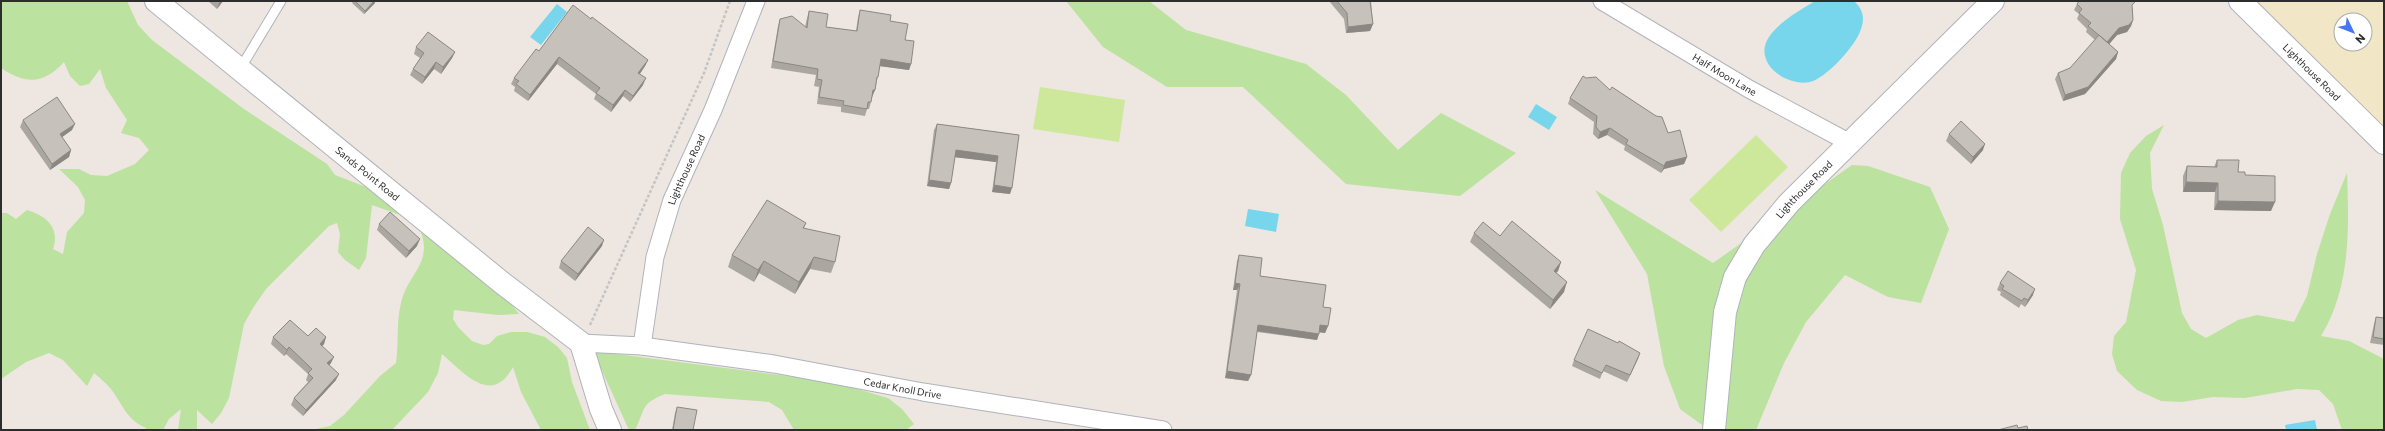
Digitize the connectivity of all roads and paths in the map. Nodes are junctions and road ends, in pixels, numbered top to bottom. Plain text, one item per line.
1 (156, 1) edge
2 (281, 1) edge
3 (730, 1) edge
4 (756, 1) edge
5 (1602, 1) edge
6 (1993, 1) edge
7 (2240, 1) edge
8 (240, 69) junction
9 (1850, 143) junction
10 (2384, 143) edge
11 (581, 344) junction
12 (642, 346) junction
13 (610, 430) edge
14 (1163, 430) edge
15 (1714, 430) edge

1 - 8 street, Sands Point Road
2 - 8 lane
3 - 11 path
4 - 12 street, Lighthouse Road
5 - 9 street, Half Moon Lane
6 - 9 street, Lighthouse Road
7 - 10 street, Lighthouse Road
8 - 11 street, Sands Point Road
9 - 15 street, Lighthouse Road
11 - 12 street
11 - 13 street
12 - 14 street, Cedar Knoll Drive

